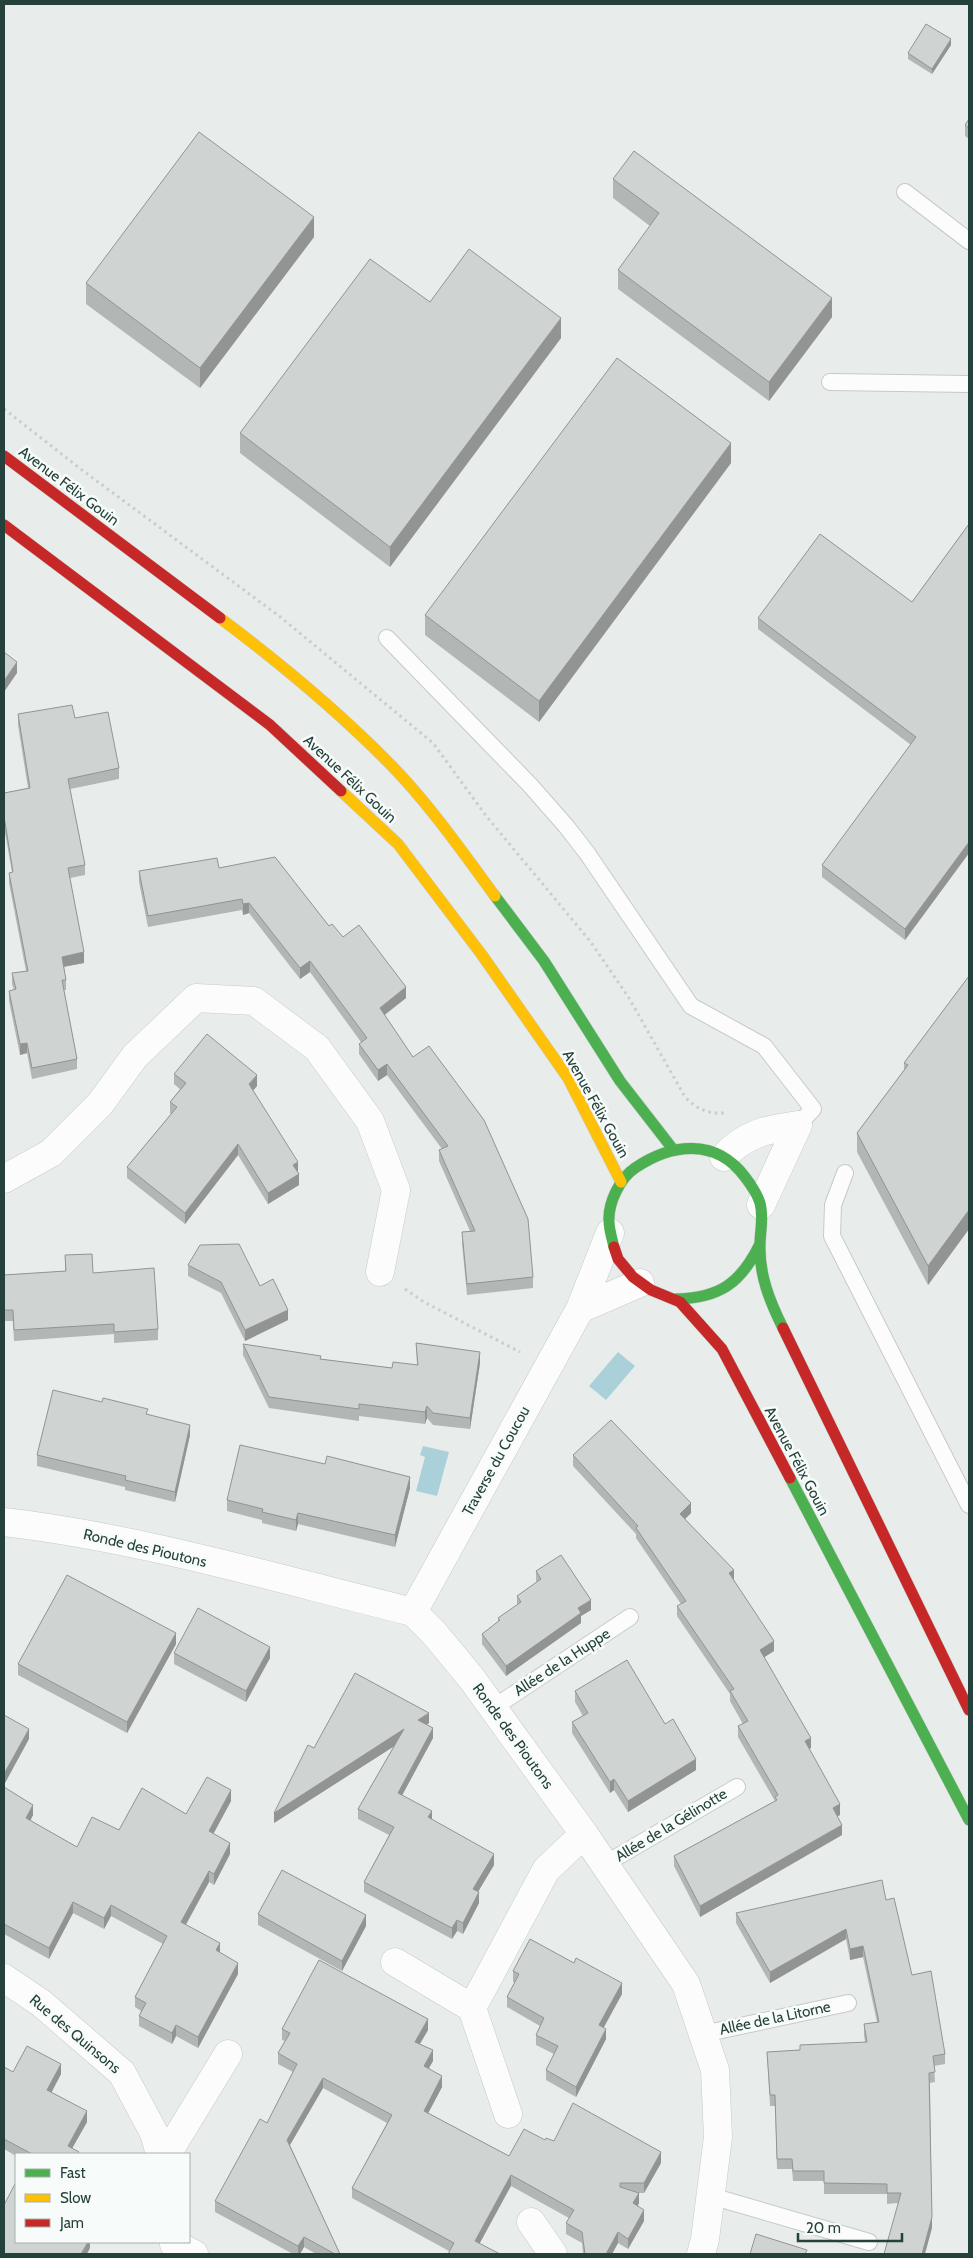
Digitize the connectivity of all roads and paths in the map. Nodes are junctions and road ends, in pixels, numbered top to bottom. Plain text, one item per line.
1 (905, 192) dead end
2 (969, 241) edge
3 (830, 382) dead end
4 (969, 384) edge
5 (4, 456) edge
6 (4, 526) edge
7 (388, 638) dead end
8 (487, 817) dead end
9 (728, 1113) dead end
10 (798, 1125) junction
11 (672, 1148) junction
12 (724, 1157) junction
13 (5, 1170) edge
14 (845, 1173) dead end
15 (621, 1182) junction
16 (761, 1206) junction
17 (610, 1233) junction
18 (760, 1244) junction
19 (380, 1272) joint
20 (640, 1283) junction
21 (676, 1299) junction
22 (580, 1309) junction
23 (527, 1356) dead end
24 (969, 1505) edge
25 (4, 1522) edge
26 (413, 1612) junction
27 (630, 1617) dead end
28 (961, 1686) edge
29 (493, 1708) junction
30 (969, 1710) edge
31 (737, 1786) dead end
32 (969, 1820) edge
33 (584, 1834) junction
34 (605, 1864) junction
35 (395, 1962) dead end
36 (4, 1978) edge
37 (848, 2002) dead end
38 (472, 2008) junction
39 (703, 2034) junction
40 (228, 2054) dead end
41 (508, 2114) dead end
42 (160, 2153) edge
43 (168, 2153) edge
44 (711, 2196) junction
45 (531, 2222) dead end
46 (869, 2242) dead end
47 (553, 2254) edge
48 (701, 2254) edge

1 - 2 lane
3 - 4 lane
5 - 11 main road, Avenue Félix Gouin
6 - 15 main road, Avenue Félix Gouin
7 - 10 lane
8 - 9 path
10 - 12 street
10 - 16 street
11 - 12 main road
11 - 15 main road
12 - 16 main road
13 - 19 street
14 - 24 lane
15 - 17 main road, Avenue Félix Gouin
16 - 18 main road
17 - 20 main road, Avenue Félix Gouin
17 - 22 street, Traverse du Coucou
18 - 21 main road
18 - 28 main road
19 - 23 path
20 - 21 main road, Avenue Félix Gouin
20 - 22 street
21 - 32 main road, Avenue Félix Gouin
22 - 26 street, Traverse du Coucou
25 - 26 street, Ronde des Pioutons
26 - 29 street, Ronde des Pioutons
27 - 29 lane, Allée de la Huppe
28 - 30 main road
29 - 33 street, Ronde des Pioutons
31 - 34 lane, Allée de la Gélinotte
33 - 34 street, Ronde des Pioutons
33 - 38 street
34 - 39 street, Ronde des Pioutons
35 - 38 street
36 - 42 street, Rue des Quinsons
37 - 39 lane, Allée de la Litorne
38 - 41 street
39 - 44 street, Ronde des Pioutons
40 - 43 street
44 - 46 lane
44 - 48 street, Ronde des Pioutons
45 - 47 street

